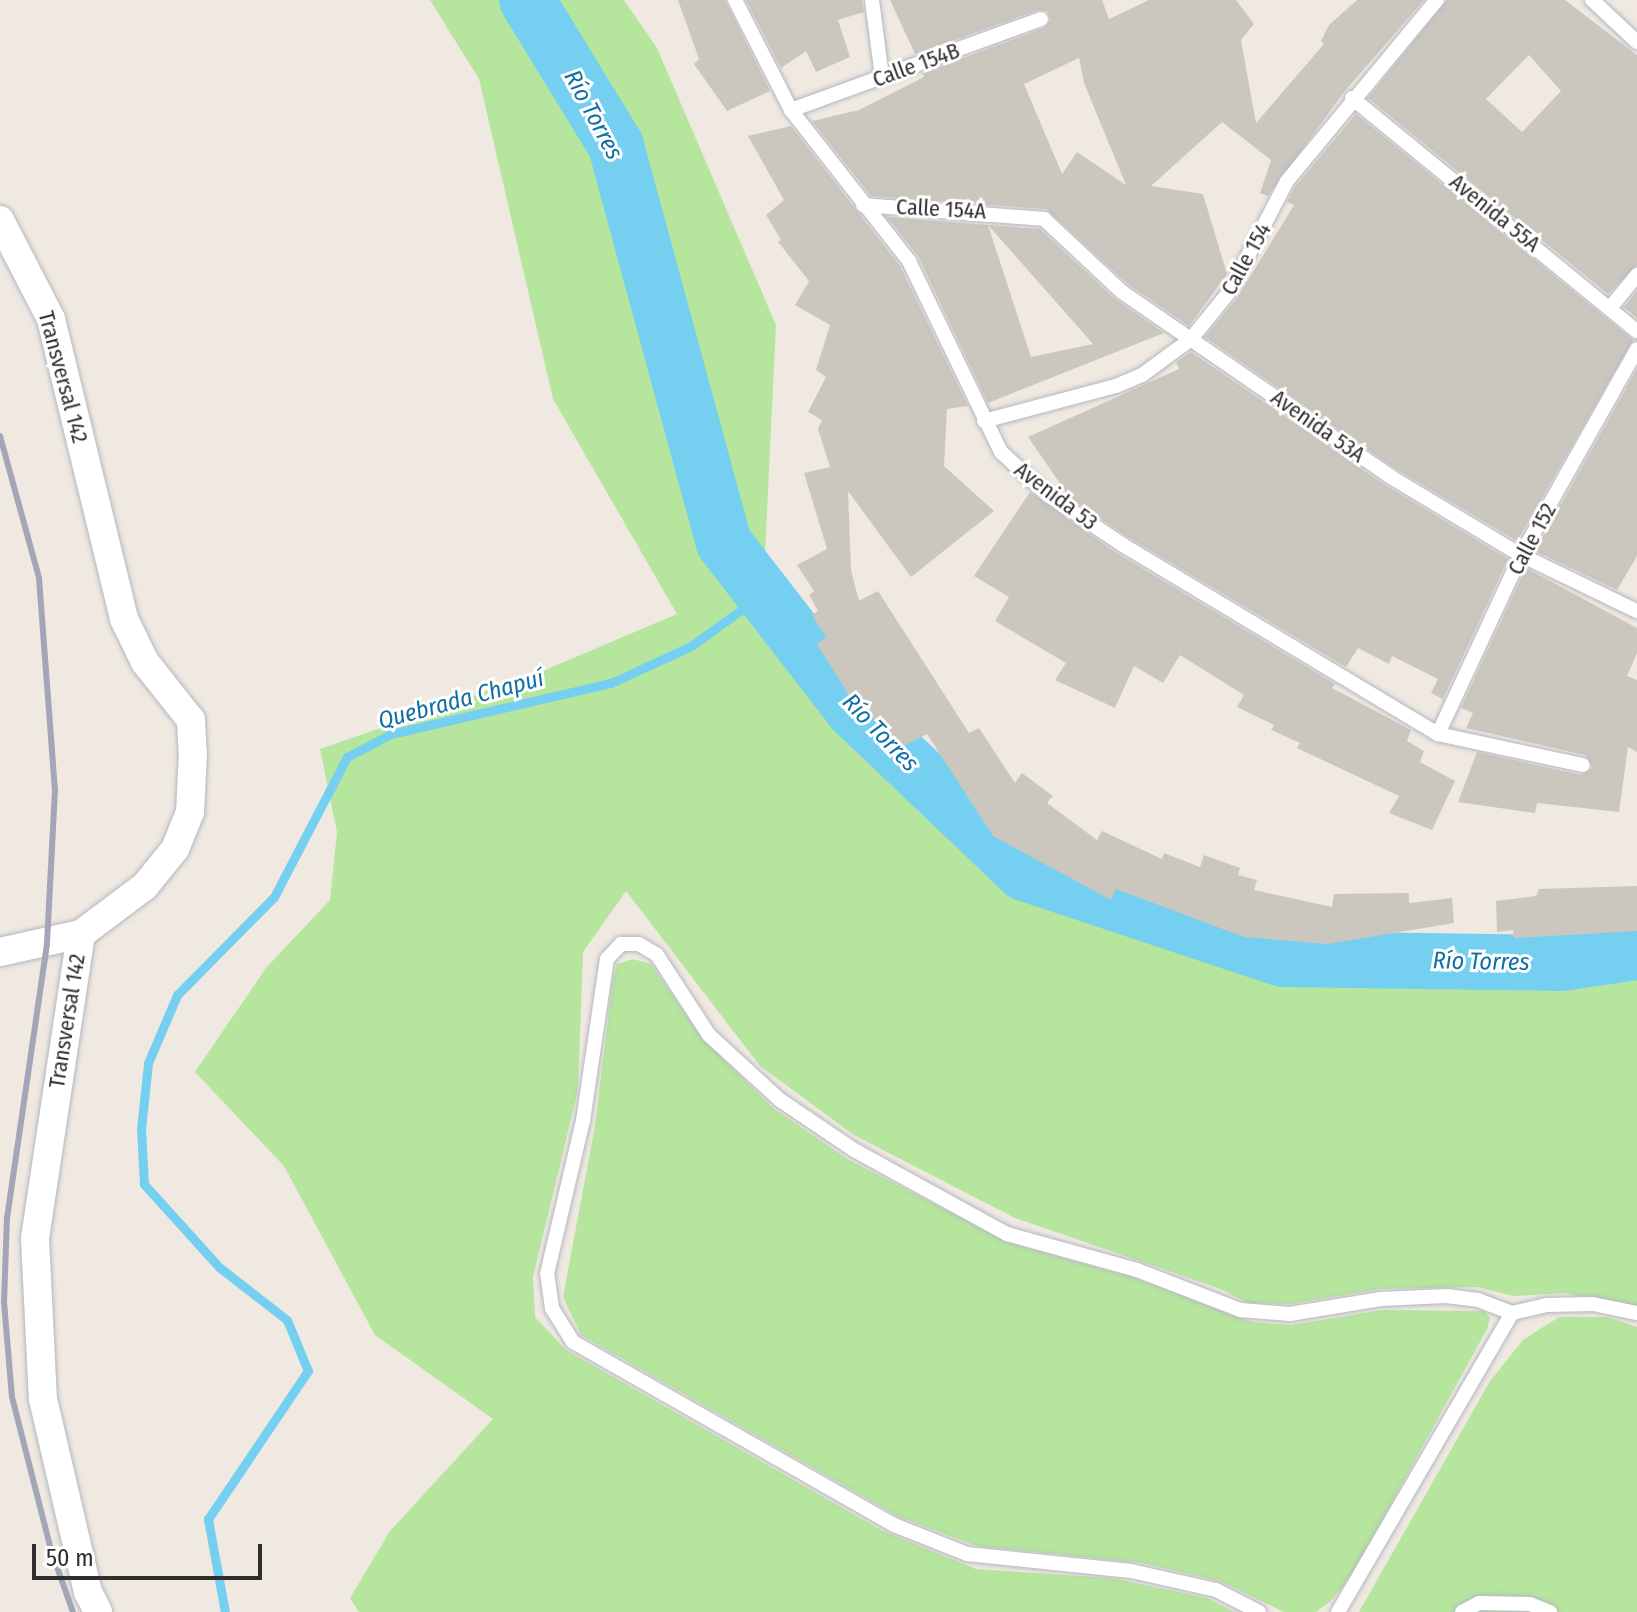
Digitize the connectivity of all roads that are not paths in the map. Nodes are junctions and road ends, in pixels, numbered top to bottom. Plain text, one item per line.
1 (735, 0) edge
2 (872, 0) edge
3 (1437, 0) edge
4 (1592, 0) edge
5 (1041, 19) dead end
6 (1637, 42) edge
7 (882, 77) junction
8 (1352, 98) junction
9 (791, 110) junction
10 (863, 205) junction
11 (1019, 213) joint
12 (0, 220) edge
13 (1637, 275) edge
14 (1610, 308) junction
15 (1637, 331) edge
16 (1191, 339) junction
17 (1637, 349) edge
18 (984, 421) junction
19 (1521, 555) junction
20 (1637, 611) edge
21 (1438, 734) junction
22 (1583, 765) dead end
23 (81, 934) junction
24 (0, 952) edge
25 (1512, 1313) junction
26 (1637, 1313) edge
27 (98, 1612) edge
28 (1259, 1612) edge
29 (1338, 1612) edge
30 (1462, 1612) edge
31 (1550, 1612) edge

1 - 9 lane, Avenida 53
2 - 7 lane
3 - 8 lane, Calle 154
4 - 6 lane
5 - 7 lane, Calle 154B
7 - 9 lane, Calle 154B
8 - 14 lane, Avenida 55A
8 - 16 lane, Calle 154
9 - 10 lane, Avenida 53
10 - 11 lane, Calle 154A
10 - 18 lane, Avenida 53
11 - 16 lane, Avenida 53A
12 - 23 street, Transversal 142
13 - 14 lane
14 - 15 lane, Avenida 55A
16 - 18 lane, Calle 154
16 - 19 lane, Avenida 53A
17 - 19 lane, Calle 152
18 - 21 lane, Avenida 53
19 - 20 lane, Avenida 53A
19 - 21 lane, Calle 152
21 - 22 lane, Avenida 53
23 - 24 street
23 - 27 street, Transversal 142
25 - 26 lane
25 - 28 lane
25 - 29 lane
30 - 31 lane

